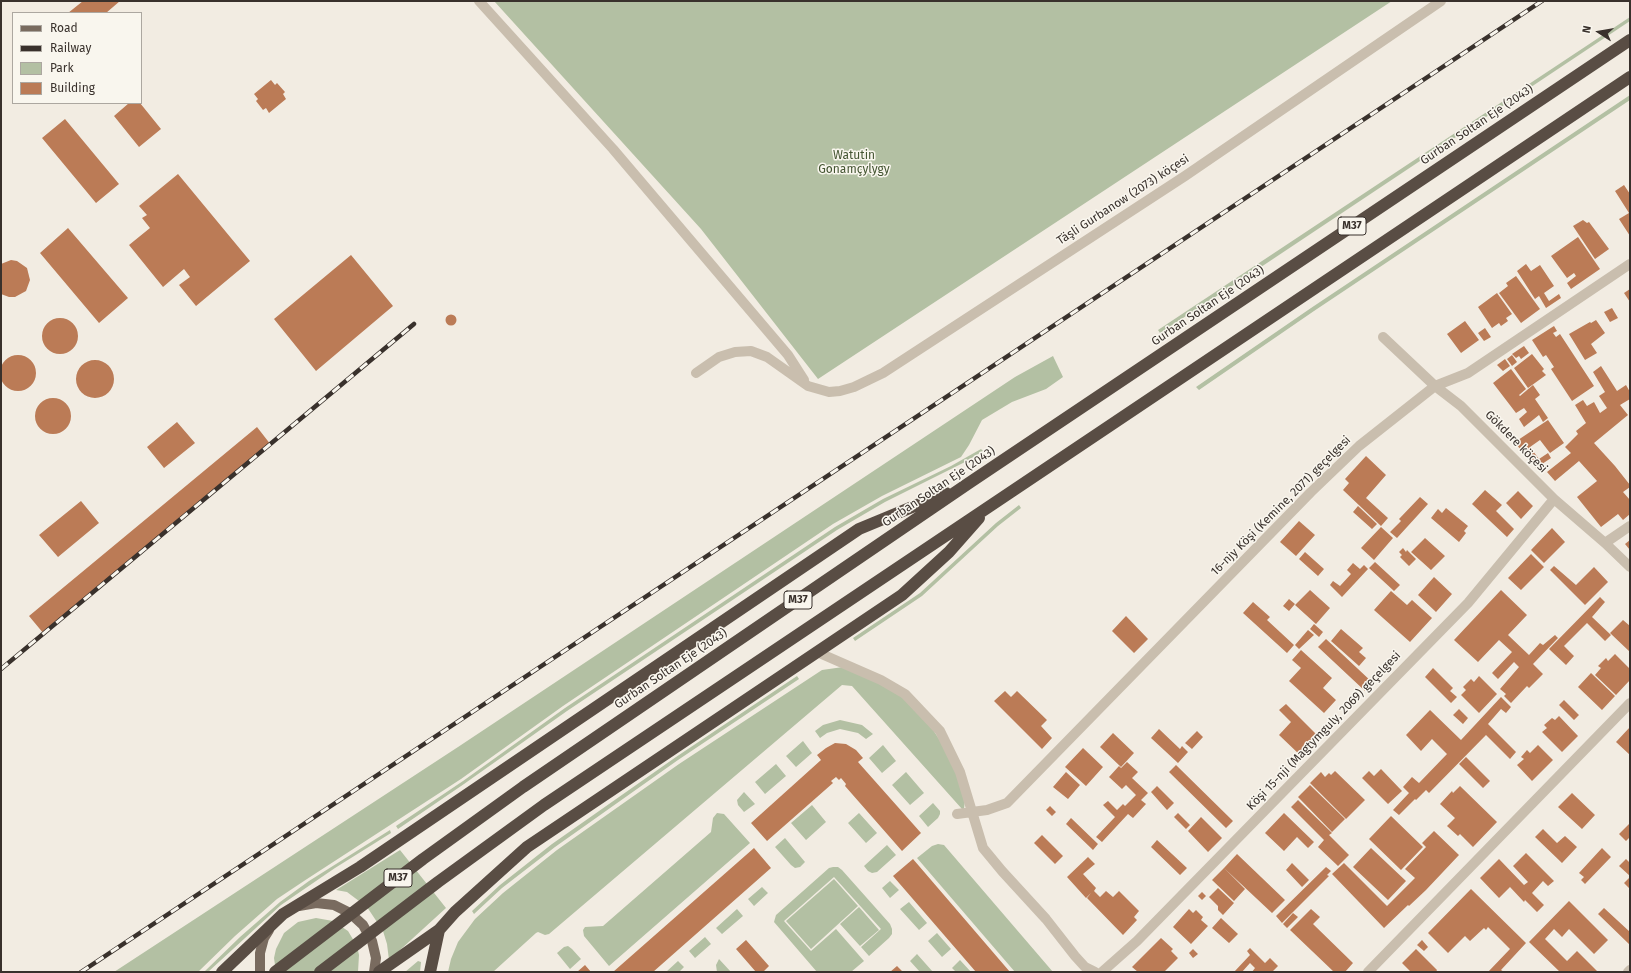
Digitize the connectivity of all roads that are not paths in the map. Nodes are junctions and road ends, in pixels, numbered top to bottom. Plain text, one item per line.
1 (479, 1) edge
2 (1441, 1) edge
3 (1630, 40) edge
4 (1630, 76) edge
5 (1630, 264) edge
6 (1383, 337) dead end
7 (696, 373) dead end
8 (808, 386) junction
9 (1435, 386) junction
10 (969, 483) junction
11 (1554, 499) junction
12 (991, 505) junction
13 (1630, 526) edge
14 (1605, 542) junction
15 (1630, 567) edge
16 (817, 652) junction
17 (1630, 702) edge
18 (972, 812) junction
19 (957, 814) dead end
20 (283, 914) junction
21 (439, 930) junction
22 (1630, 970) edge
23 (222, 972) edge
24 (260, 972) edge
25 (275, 972) edge
26 (320, 972) edge
27 (374, 972) edge
28 (379, 972) edge
29 (430, 972) edge
30 (1095, 972) edge
31 (1102, 972) edge
32 (1368, 972) edge
33 (1628, 972) edge

1 - 8 street
2 - 8 street, Täşli Gurbanow (2073) köçesi
3 - 10 highway, Gurban Soltan Eje (2043) / M37
4 - 12 highway, M37
5 - 9 street, 16-njy Köşi (Kemine, 2071) geçelgesi
6 - 9 street, Gökdere köçesi
7 - 8 street, Täşli Gurbanow (2073) köçesi
9 - 11 street, Gökdere köçesi
9 - 18 street, 16-njy Köşi (Kemine, 2071) geçelgesi
10 - 20 highway
10 - 25 highway, Gurban Soltan Eje (2043) / M37
11 - 14 street, Gökdere köçesi
11 - 31 street, Köşi 15-nji (Magtymguly, 2069) geçelgesi
12 - 16 highway
12 - 26 highway, M37
13 - 14 street
14 - 15 street, Gökdere köçesi
16 - 18 street
16 - 21 highway
17 - 32 street
18 - 19 street, 16-njy Köşi (Kemine, 2071) geçelgesi
18 - 30 street
20 - 23 highway
20 - 24 main road
20 - 27 main road
21 - 28 highway
21 - 29 highway
22 - 33 street

